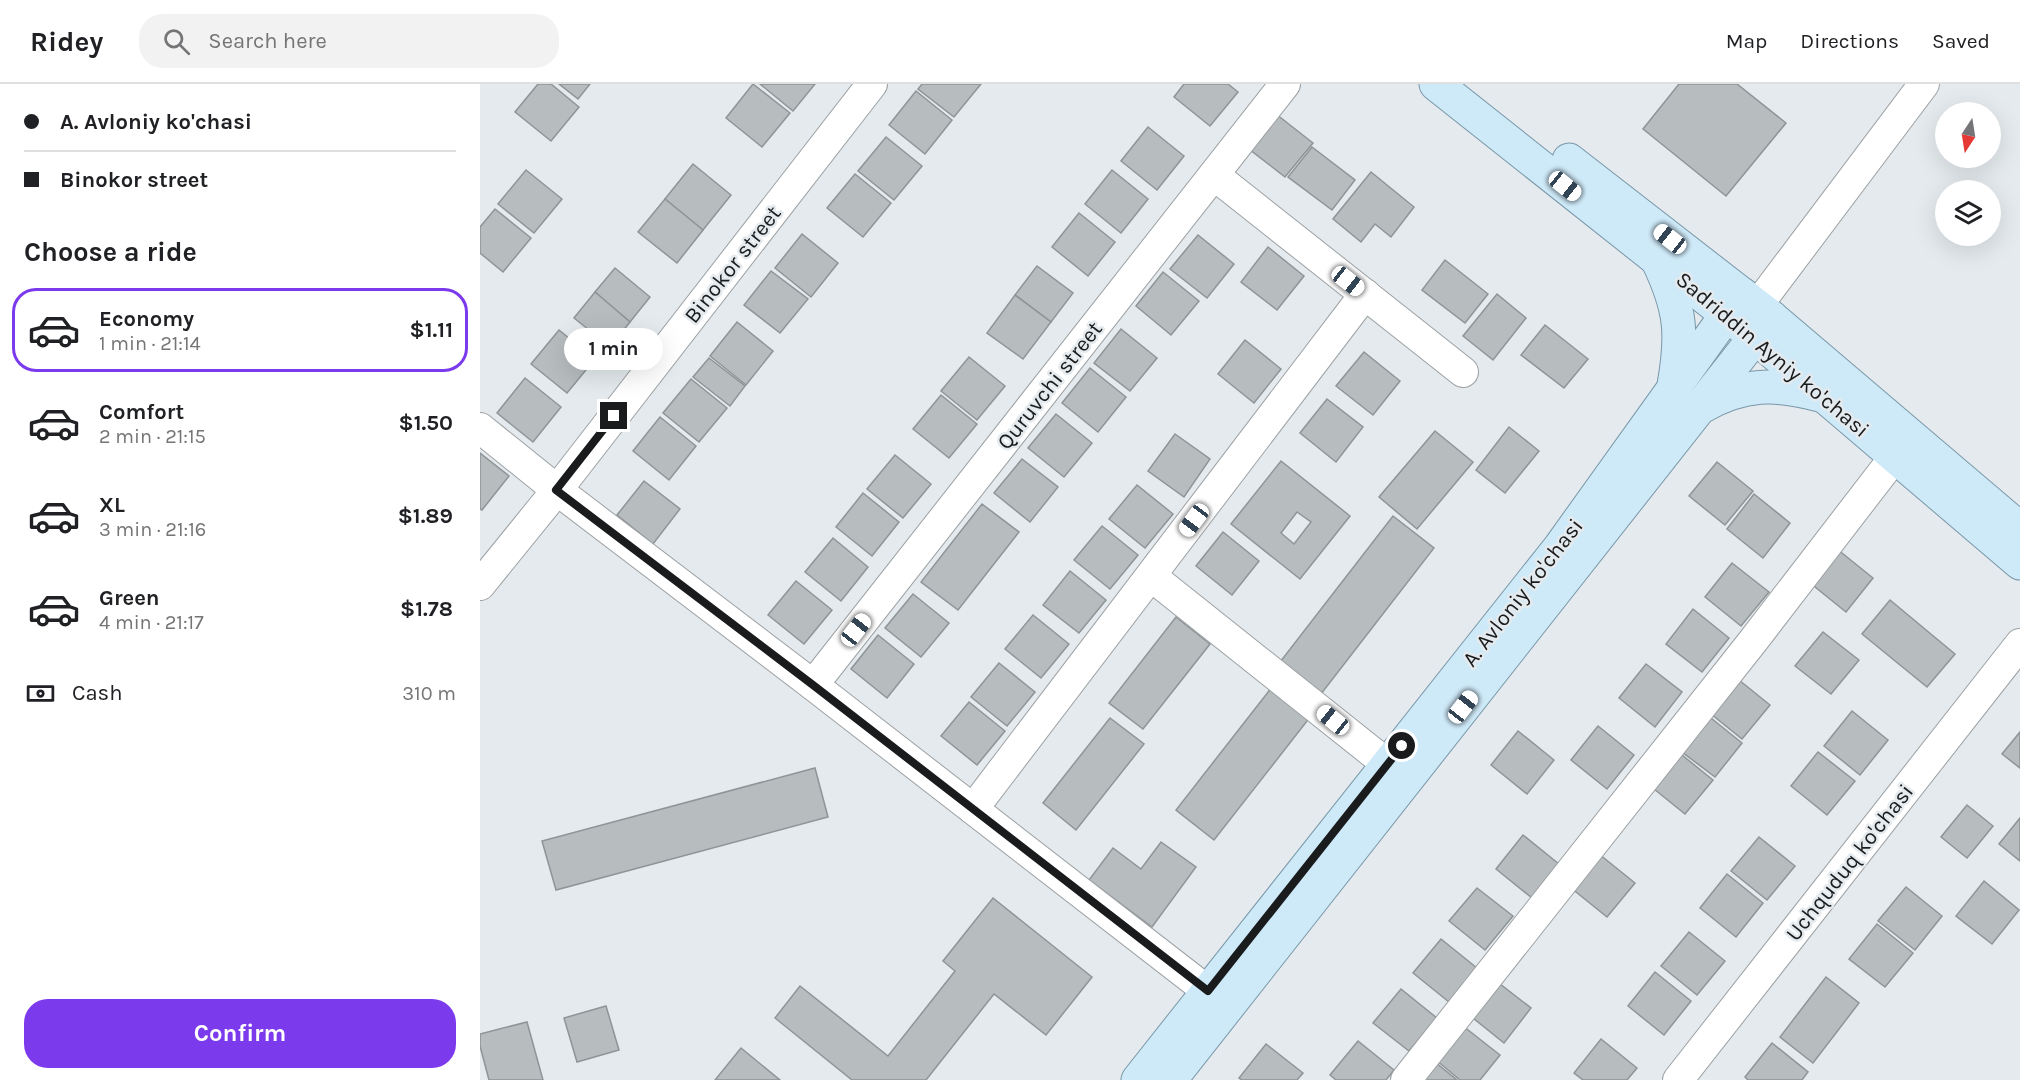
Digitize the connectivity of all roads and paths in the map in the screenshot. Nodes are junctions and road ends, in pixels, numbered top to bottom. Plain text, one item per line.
1 (872, 84) edge
2 (1286, 84) edge
3 (1436, 84) edge
4 (1470, 84) edge
5 (1924, 84) edge
6 (1214, 175) junction
7 (1658, 260) junction
8 (1365, 294) junction
9 (1750, 314) junction
10 (1463, 372) dead end
11 (1674, 388) junction
12 (1825, 396) junction
13 (1699, 408) junction
14 (480, 428) edge
15 (1903, 447) junction
16 (556, 490) junction
17 (2020, 529) edge
18 (2020, 563) edge
19 (1151, 576) junction
20 (480, 585) edge
21 (2020, 644) edge
22 (813, 685) junction
23 (1387, 764) junction
24 (973, 809) junction
25 (1218, 999) junction
26 (1138, 1080) edge
27 (1170, 1080) edge
28 (1406, 1080) edge
29 (1678, 1080) edge

1 - 16 street, Binokor street
2 - 6 street, Quruvchi street
3 - 7 main road, Sadriddin Ayniy ko'chasi
4 - 9 main road, Sadriddin Ayniy ko'chasi
5 - 9 street
6 - 8 street
6 - 22 street, Quruvchi street
7 - 9 main road, Sadriddin Ayniy ko'chasi
7 - 11 main road
8 - 10 street
8 - 19 street
9 - 11 main road, A. Avloniy ko'chasi
9 - 12 main road, Sadriddin Ayniy ko'chasi
9 - 13 main road, A. Avloniy ko'chasi
9 - 15 main road, Sadriddin Ayniy ko'chasi
11 - 23 main road, A. Avloniy ko'chasi
12 - 13 main road
12 - 15 main road, Sadriddin Ayniy ko'chasi
13 - 25 main road, A. Avloniy ko'chasi
14 - 16 street
15 - 17 main road, Sadriddin Ayniy ko'chasi
15 - 18 main road, Sadriddin Ayniy ko'chasi
15 - 28 street
16 - 20 street, Binokor street
16 - 22 street
19 - 23 street
19 - 24 street
21 - 29 street, Uchquduq ko'chasi
22 - 24 street
23 - 25 main road, A. Avloniy ko'chasi
24 - 25 street
25 - 26 main road, A. Avloniy ko'chasi
25 - 27 main road, A. Avloniy ko'chasi

